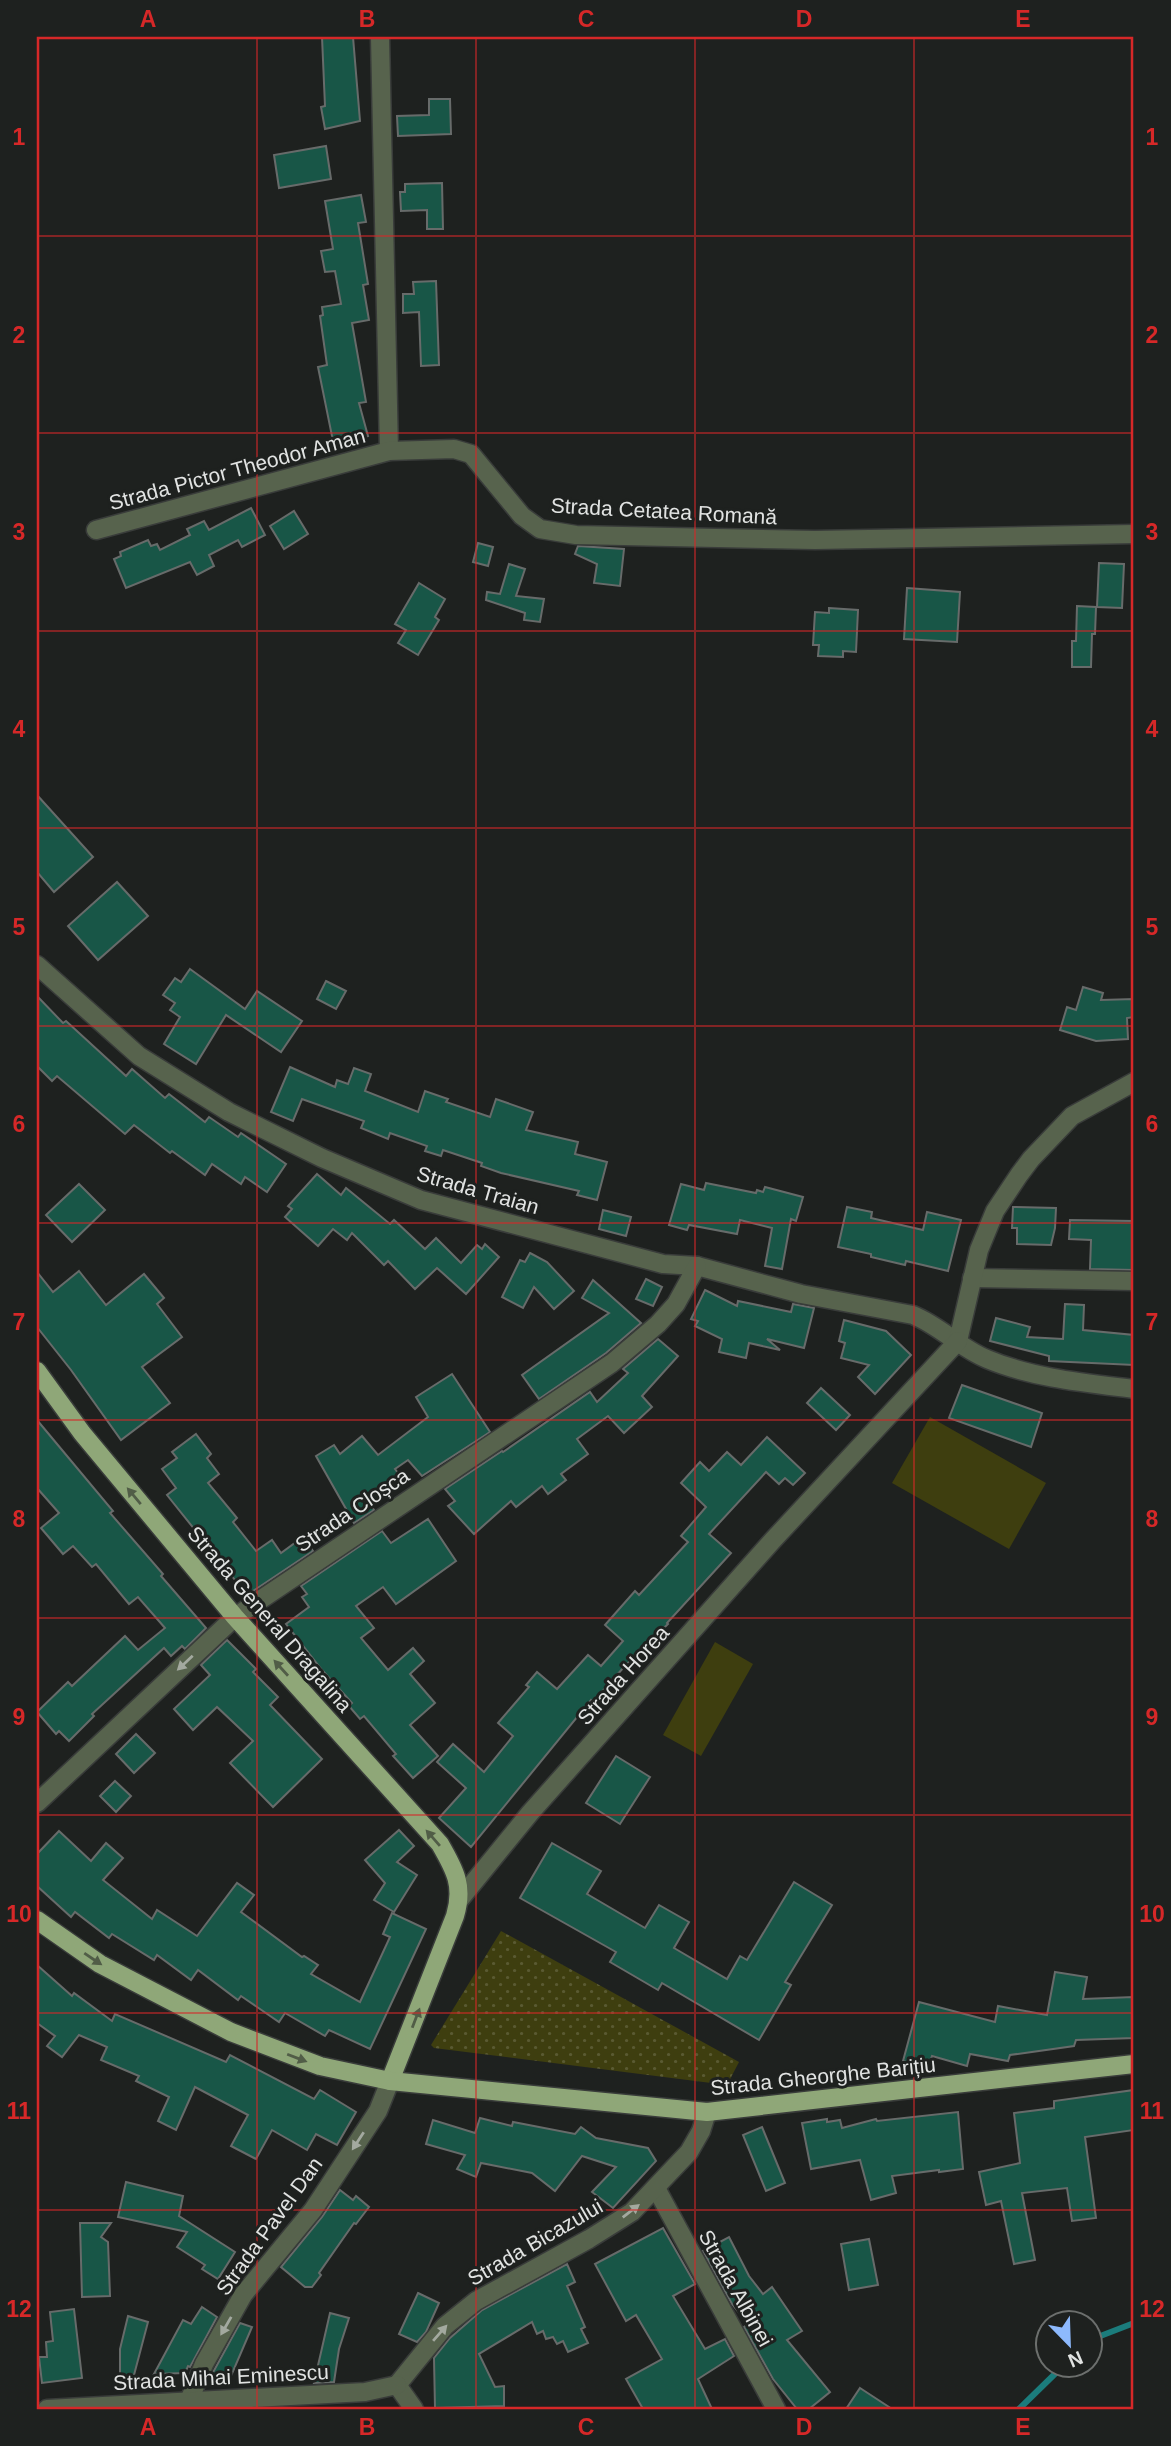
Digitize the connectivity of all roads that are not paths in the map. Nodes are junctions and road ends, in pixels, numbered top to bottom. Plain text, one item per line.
1 (380, 37) edge
2 (389, 451) junction
3 (96, 530) dead end
4 (1134, 534) edge
5 (37, 966) edge
6 (1134, 1082) edge
7 (696, 1266) junction
8 (972, 1278) junction
9 (1134, 1280) edge
10 (958, 1341) junction
11 (37, 1371) edge
12 (1134, 1389) edge
13 (235, 1617) junction
14 (37, 1803) edge
15 (460, 1899) junction
16 (37, 1920) edge
17 (1134, 2064) edge
18 (390, 2081) junction
19 (707, 2112) junction
20 (656, 2189) junction
21 (397, 2385) junction
22 (189, 2401) junction
23 (47, 2409) edge
24 (414, 2409) edge
25 (776, 2409) edge

1 - 2 street
2 - 3 street, Strada Pictor Theodor Aman
2 - 4 street, Strada Cetatea Romană
5 - 7 street, Strada Traian
6 - 8 street
7 - 10 street, Strada Traian
7 - 13 street, Strada Cloșca
8 - 9 street
8 - 10 street
10 - 12 street, Strada Traian
10 - 15 street, Strada Horea
13 -> 11 main road, Strada General Dragalina
13 -> 14 street, Strada Cloșca
15 -> 13 main road, Strada General Dragalina
18 -> 15 main road, Strada Horea
16 -> 18 main road, Strada Gheorghe Barițiu
17 - 19 main road, Strada Gheorghe Barițiu
18 - 19 main road, Strada Gheorghe Barițiu
18 -> 22 street, Strada Pavel Dan
19 - 20 street, Strada Bicazului
21 -> 20 street, Strada Bicazului
20 - 25 street, Strada Albinei
21 - 22 street, Strada Mihai Eminescu
21 - 24 street
22 - 23 street, Strada Mihai Eminescu

